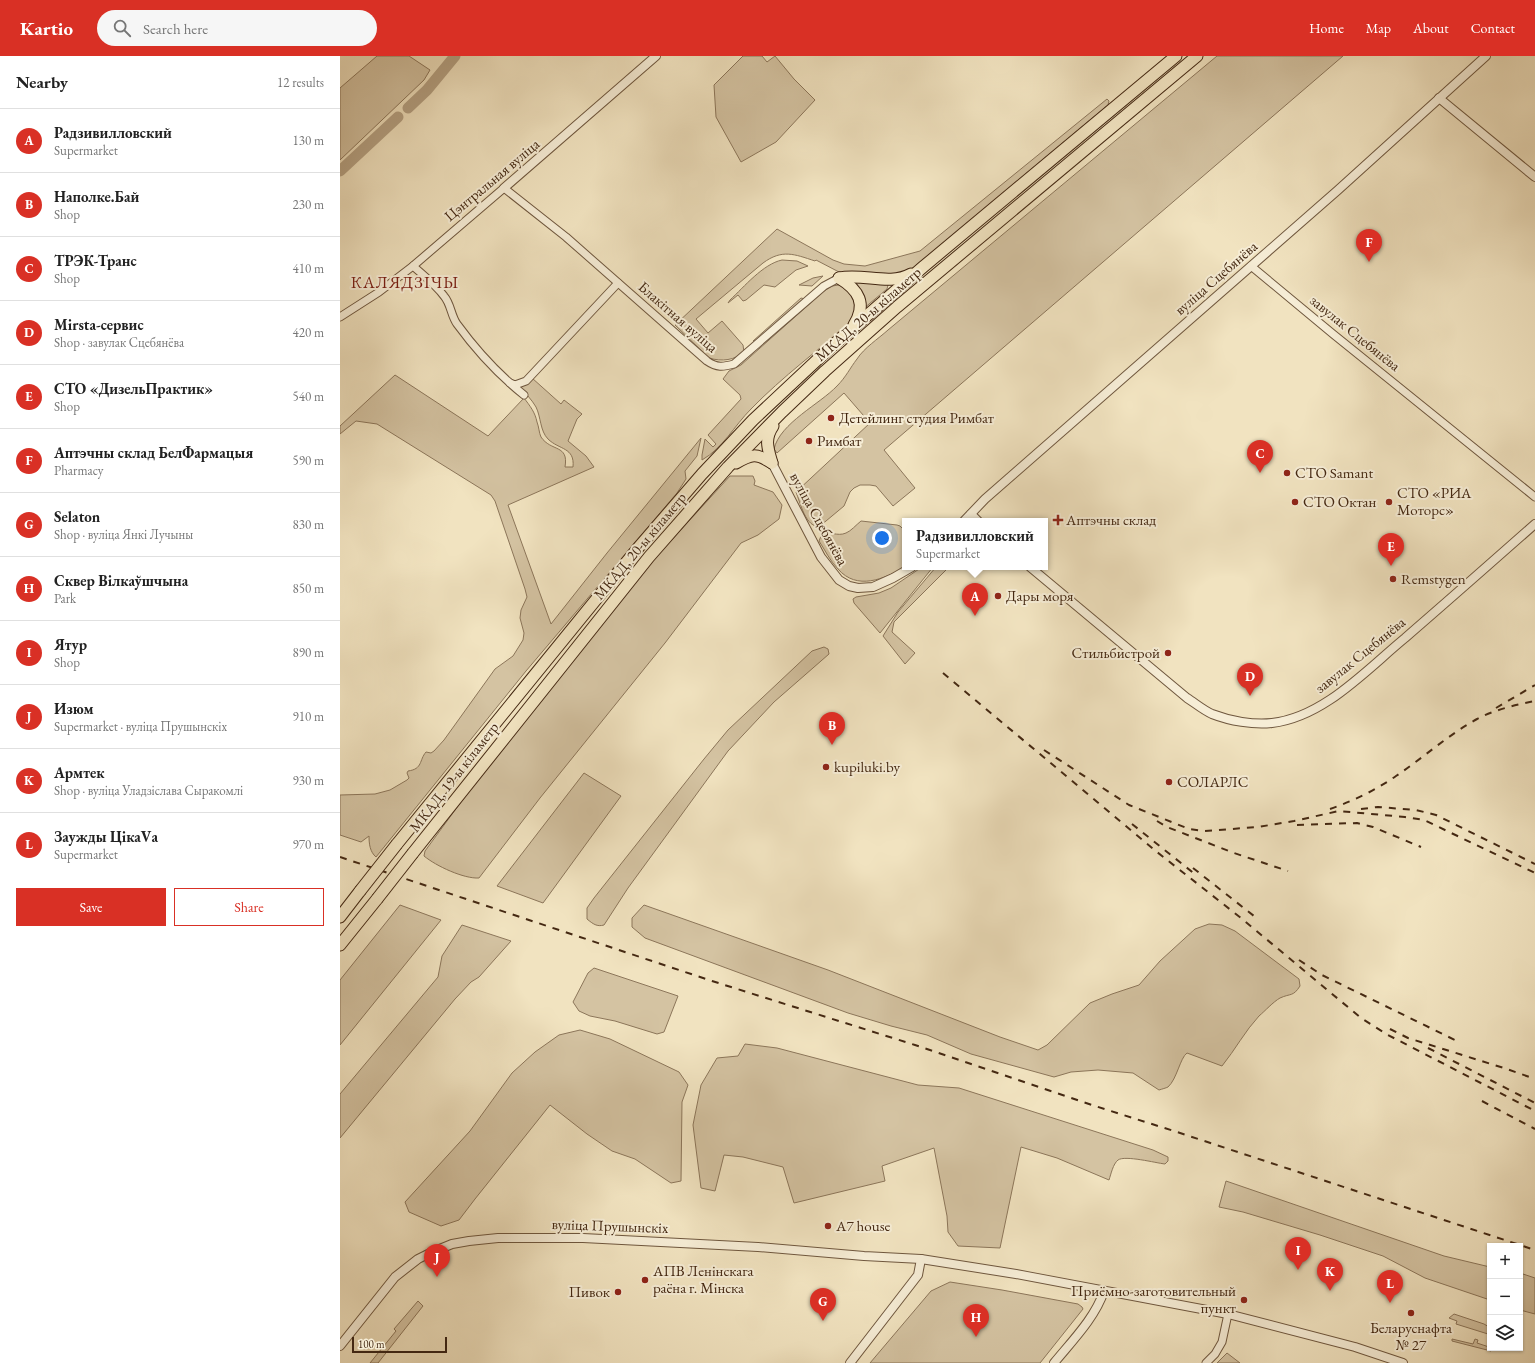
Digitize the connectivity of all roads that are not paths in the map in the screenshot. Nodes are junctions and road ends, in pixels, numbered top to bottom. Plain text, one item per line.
1 (656, 56) edge
2 (1176, 56) edge
3 (1196, 56) edge
4 (1486, 56) edge
5 (1439, 98) junction
6 (1535, 177) edge
7 (504, 188) junction
8 (413, 266) junction
9 (1251, 266) junction
10 (923, 267) junction
11 (839, 278) junction
12 (618, 283) junction
13 (340, 317) edge
14 (851, 330) junction
15 (510, 383) junction
16 (524, 395) dead end
17 (782, 412) junction
18 (772, 463) junction
19 (728, 467) junction
20 (1535, 496) edge
21 (971, 514) junction
22 (967, 518) edge
23 (975, 518) edge
24 (1535, 524) edge
25 (907, 570) edge
26 (1034, 570) edge
27 (581, 618) joint
28 (592, 627) joint
29 (340, 917) edge
30 (340, 945) edge
31 (921, 1259) junction
32 (1104, 1291) junction
33 (1228, 1314) junction
34 (340, 1346) edge
35 (850, 1363) edge
36 (1054, 1363) edge
37 (1206, 1363) edge
38 (1403, 1363) edge

1 - 7 street, Цэнтральная вуліца
2 - 10 highway, МКАД, 20-ы кіламетр
3 - 17 highway, МКАД, 20-ы кіламетр
4 - 5 street, вуліца Сцебянёва
5 - 6 street
5 - 9 street, вуліца Сцебянёва
7 - 8 street, Цэнтральная вуліца
7 - 12 street, Блакітная вуліца
8 - 13 street, Цэнтральная вуліца
8 - 15 street
9 - 20 street, завулак Сцебянёва
9 - 21 street, вуліца Сцебянёва
10 - 11 highway
10 - 14 highway, МКАД, 20-ы кіламетр
11 - 12 street, Блакітная вуліца
11 - 14 highway
12 - 15 street
14 - 27 highway, МКАД, 20-ы кіламетр
15 - 16 street
17 - 18 highway
17 - 19 highway, МКАД, 20-ы кіламетр
18 - 19 highway
18 - 25 street, вуліца Сцебянёва
19 - 28 highway, МКАД, 20-ы кіламетр
21 - 22 street, вуліца Сцебянёва
21 - 23 street
24 - 26 street, завулак Сцебянёва
27 - 29 highway, МКАД, 19-ы кіламетр, bridge
28 - 30 highway, МКАД, 19-ы кіламетр, bridge
31 - 32 street, вуліца Прушынскіх
31 - 34 street, вуліца Прушынскіх
31 - 35 street
32 - 33 street, вуліца Прушынскіх
32 - 36 street
33 - 37 street
33 - 38 street, вуліца Прушынскіх

